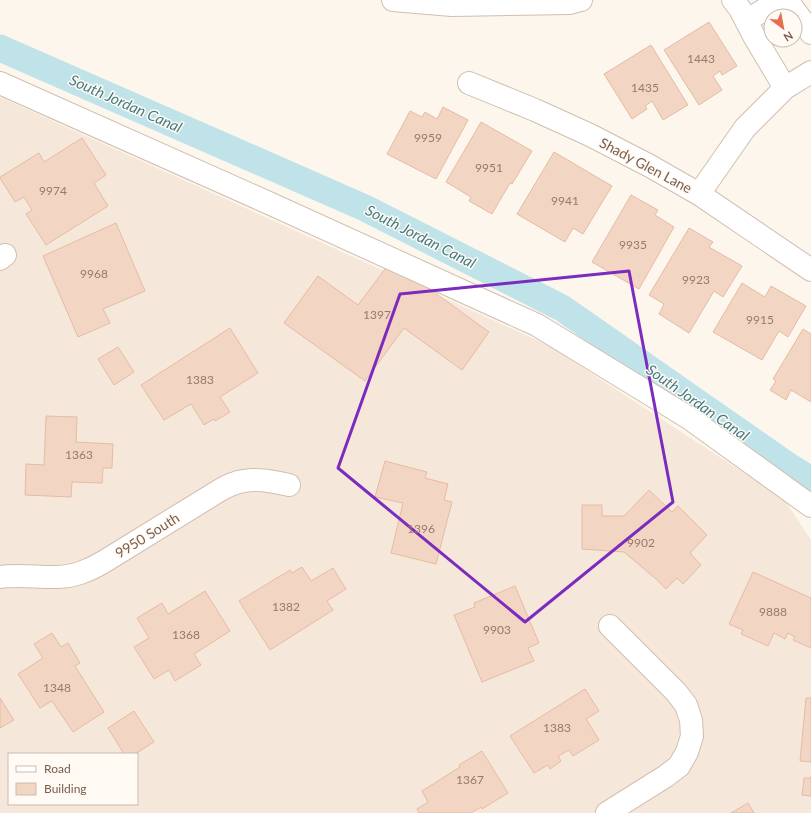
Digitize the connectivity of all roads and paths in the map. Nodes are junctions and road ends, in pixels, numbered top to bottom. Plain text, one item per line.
1 (393, 0) edge
2 (581, 0) edge
3 (733, 0) edge
4 (780, 0) edge
5 (787, 0) edge
6 (484, 2) edge
7 (746, 21) junction
8 (811, 34) edge
9 (811, 72) edge
10 (0, 82) edge
11 (469, 83) dead end
12 (785, 88) junction
13 (699, 194) junction
14 (811, 270) edge
15 (289, 484) dead end
16 (811, 506) edge
17 (0, 577) edge
18 (610, 626) dead end
19 (607, 813) edge

1 - 6 street
2 - 6 street
3 - 7 street
4 - 7 street
5 - 8 street
7 - 12 street
9 - 12 street
10 - 16 street
11 - 13 street, Shady Glen Lane
12 - 13 street
13 - 14 street, Shady Glen Lane
15 - 17 street, 9950 South
18 - 19 street

